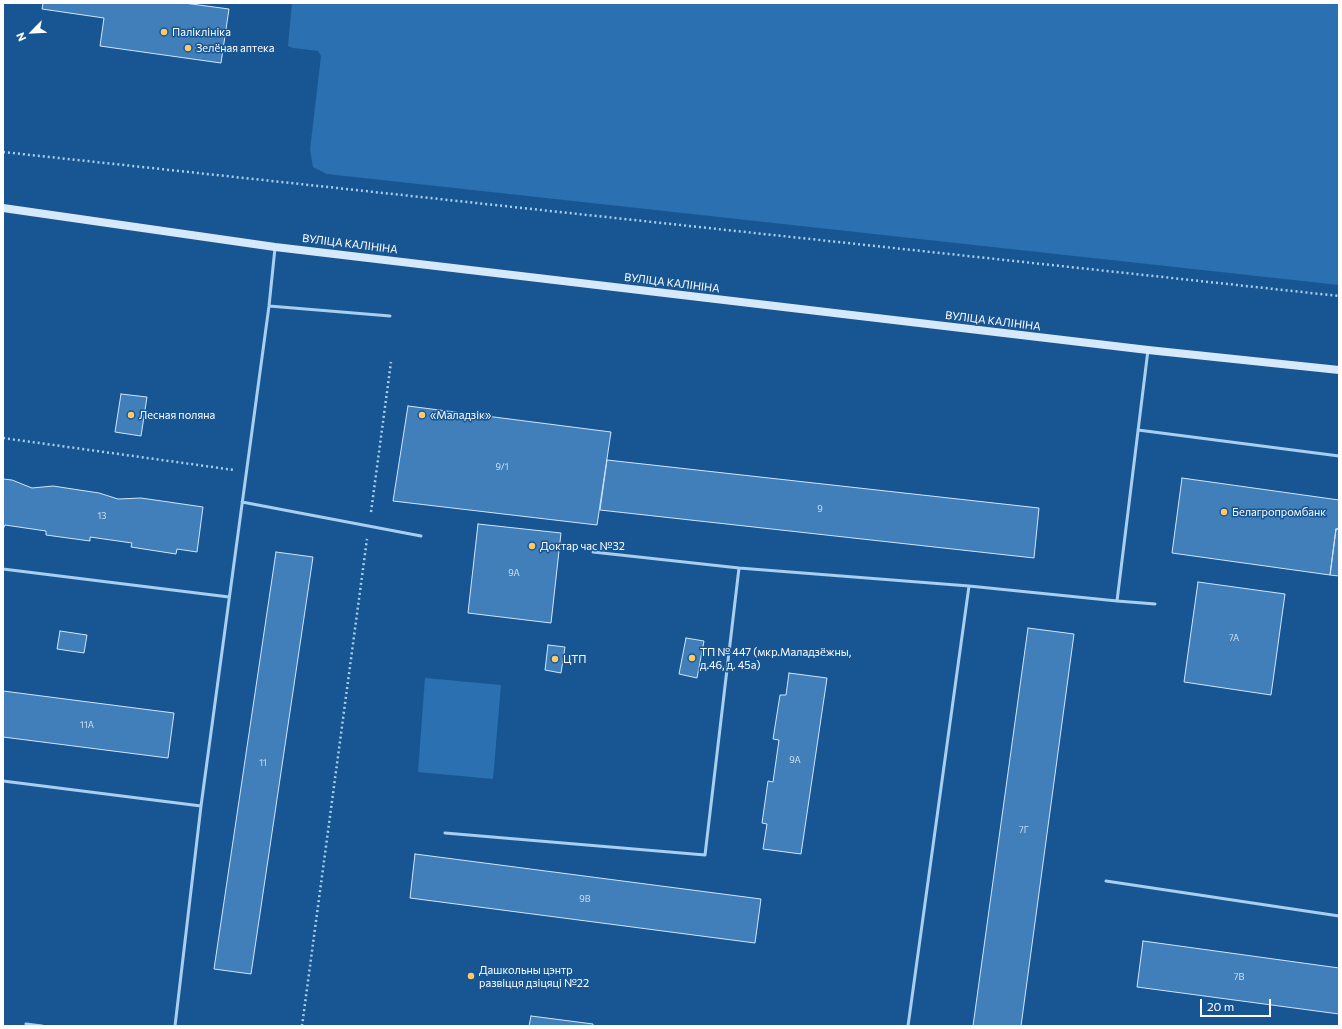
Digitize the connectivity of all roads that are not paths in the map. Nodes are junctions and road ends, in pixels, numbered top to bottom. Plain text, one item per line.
1 (3, 208) edge
2 (275, 247) junction
3 (269, 306) junction
4 (390, 316) dead end
5 (1148, 350) junction
6 (1339, 370) edge
7 (1138, 430) junction
8 (1339, 456) edge
9 (242, 502) junction
10 (421, 536) dead end
11 (593, 552) dead end
12 (739, 568) junction
13 (3, 569) edge
14 (969, 586) junction
15 (229, 597) junction
16 (1118, 601) junction
17 (1155, 604) dead end
18 (3, 781) edge
19 (201, 806) junction
20 (445, 833) dead end
21 (1106, 881) dead end
22 (1339, 916) edge
23 (26, 1024) dead end
24 (42, 1026) edge
25 (174, 1026) edge
26 (908, 1026) edge

1 - 2 main road, ВУЛІЦА КАЛІНІНА
2 - 3 lane
2 - 5 main road, ВУЛІЦА КАЛІНІНА
3 - 4 lane
3 - 9 lane
5 - 6 main road, ВУЛІЦА КАЛІНІНА
5 - 7 lane
7 - 8 lane
7 - 16 lane
9 - 10 lane
9 - 15 lane
11 - 12 lane
12 - 14 lane
12 - 20 lane
13 - 15 lane
14 - 16 lane
14 - 26 lane
15 - 19 lane
16 - 17 lane
18 - 19 lane
19 - 25 lane
21 - 22 lane
23 - 24 lane

